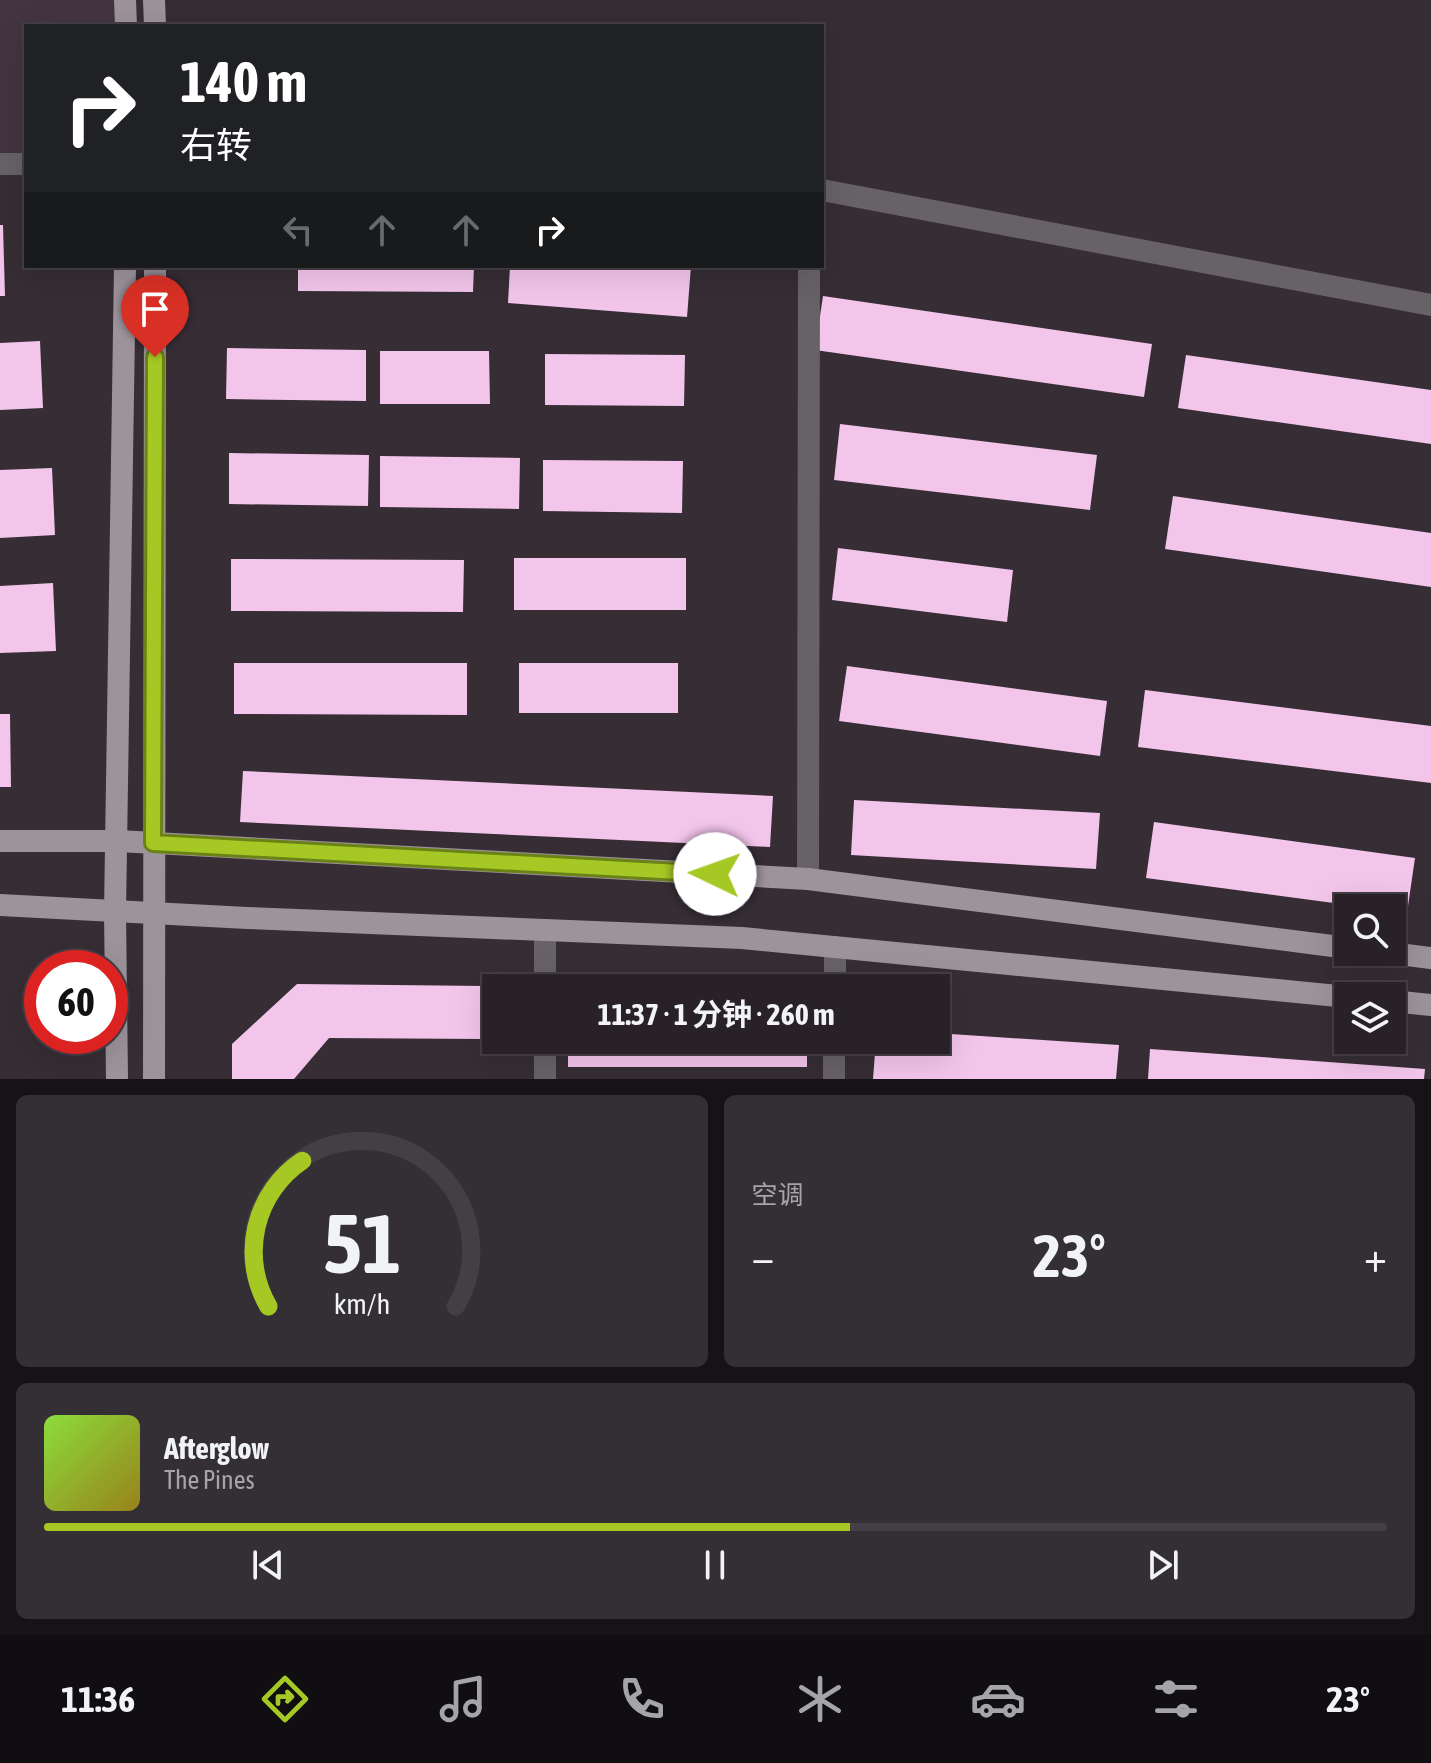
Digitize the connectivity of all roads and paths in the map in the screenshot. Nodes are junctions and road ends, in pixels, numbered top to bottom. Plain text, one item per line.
1 (125, 0) edge
2 (154, 0) edge
3 (126, 24) edge
4 (155, 24) edge
5 (0, 164) edge
6 (24, 164) edge
7 (824, 190) edge
8 (125, 268) edge
9 (155, 268) edge
10 (809, 268) edge
11 (1431, 305) edge
12 (0, 841) edge
13 (118, 841) junction
14 (153, 843) junction
15 (808, 879) junction
16 (0, 905) edge
17 (115, 912) junction
18 (153, 913) junction
19 (545, 930) junction
20 (1334, 946) edge
21 (835, 947) junction
22 (1406, 955) edge
23 (1431, 958) edge
24 (545, 974) edge
25 (835, 974) edge
26 (1334, 996) edge
27 (1406, 1002) edge
28 (1431, 1005) edge
29 (545, 1054) edge
30 (834, 1054) edge
31 (117, 1079) edge
32 (154, 1079) edge
33 (545, 1079) edge
34 (834, 1079) edge

1 - 3 main road
2 - 4 main road
5 - 6 street
7 - 11 street
8 - 13 main road
9 - 14 main road
10 - 15 street
12 - 13 main road
13 - 14 main road
13 - 17 main road
14 - 15 main road
14 - 18 main road
15 - 20 main road
16 - 17 main road
17 - 18 main road
17 - 31 main road
18 - 19 main road
18 - 32 main road
19 - 21 main road
19 - 24 street
21 - 25 street
21 - 26 main road
22 - 23 main road
27 - 28 main road
29 - 33 street
30 - 34 street

